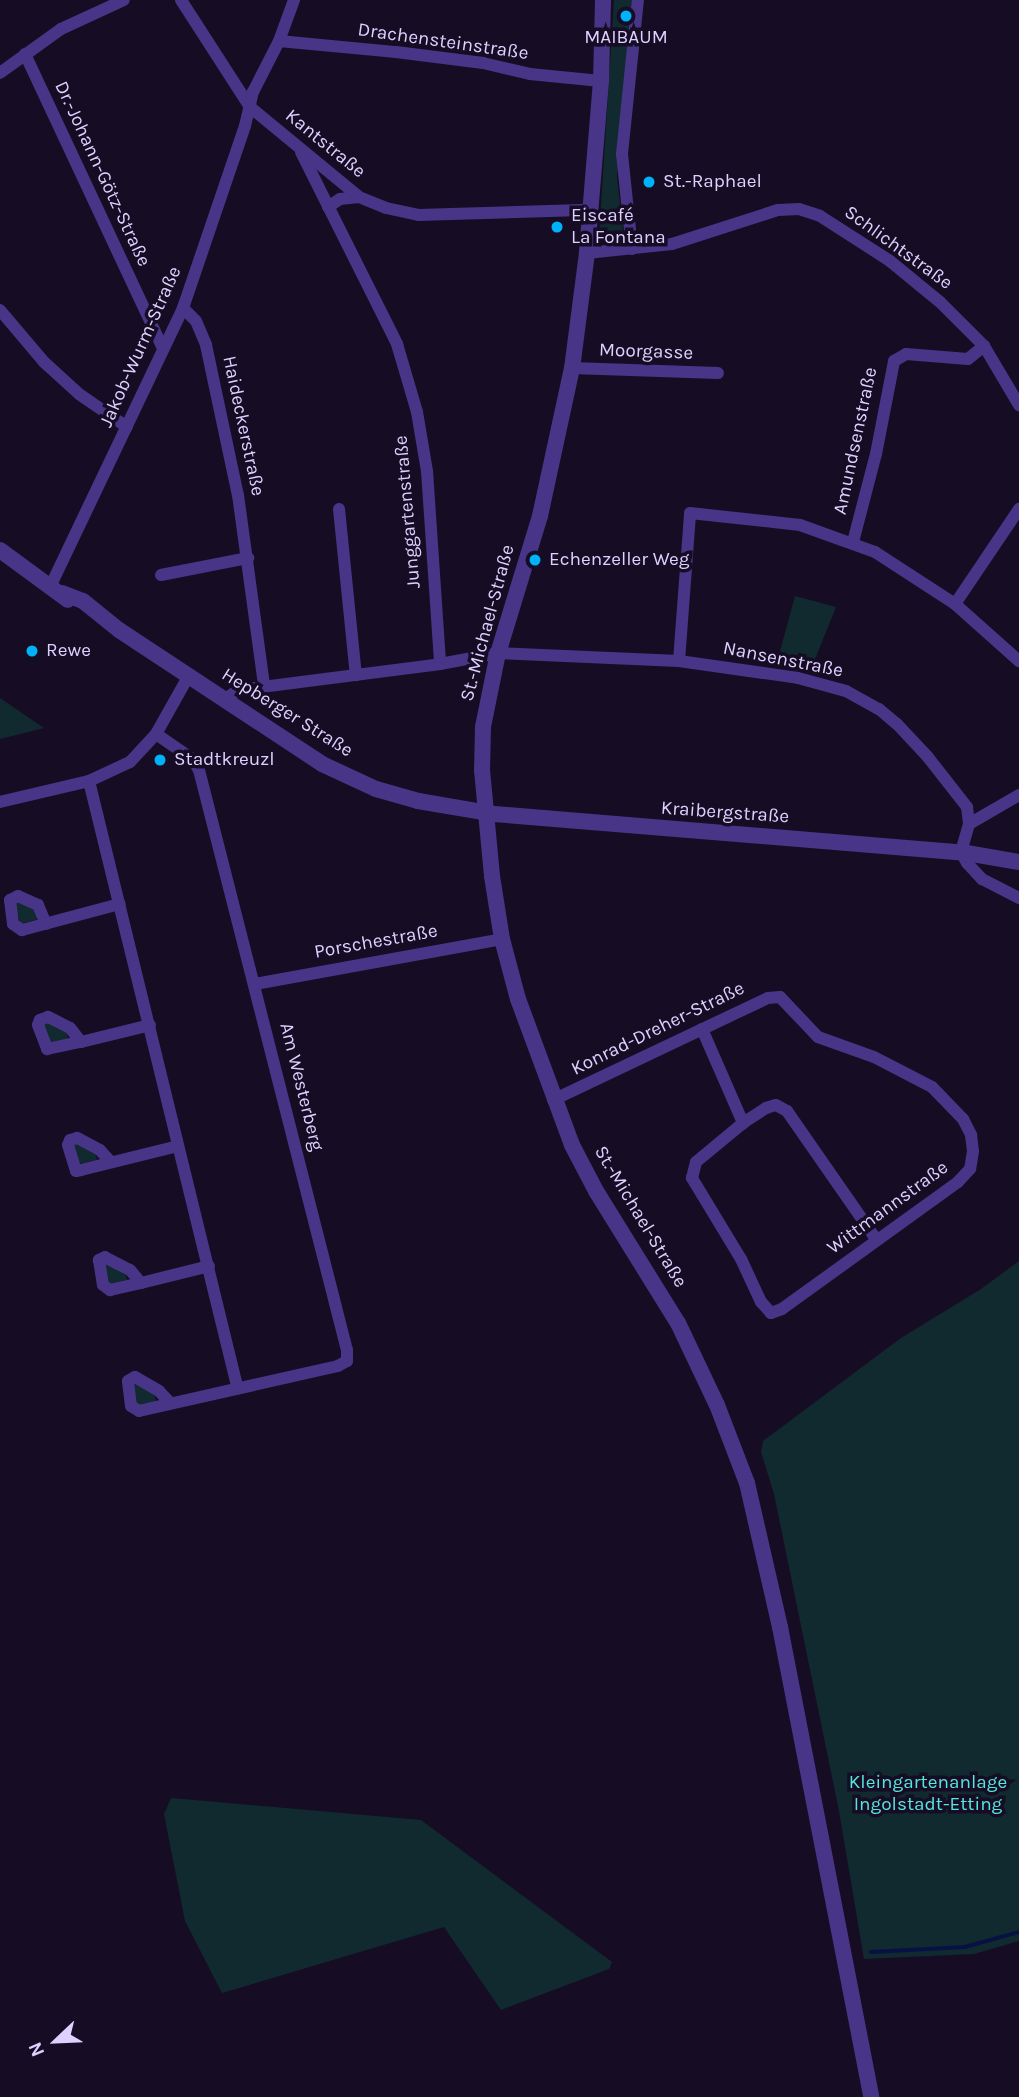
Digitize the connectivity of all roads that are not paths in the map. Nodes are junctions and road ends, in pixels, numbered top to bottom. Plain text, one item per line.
1 (124, 0) edge
2 (181, 0) edge
3 (294, 0) edge
4 (603, 0) edge
5 (638, 0) edge
6 (279, 41) junction
7 (25, 54) junction
8 (0, 73) edge
9 (601, 81) junction
10 (250, 107) junction
11 (301, 152) junction
12 (359, 197) junction
13 (328, 207) junction
14 (591, 210) junction
15 (632, 249) junction
16 (587, 253) junction
17 (183, 308) junction
18 (2, 318) edge
19 (984, 346) junction
20 (163, 348) junction
21 (572, 368) junction
22 (718, 373) dead end
23 (1019, 405) edge
24 (127, 427) junction
25 (339, 509) dead end
26 (1019, 509) edge
27 (853, 542) junction
28 (0, 550) edge
29 (248, 558) junction
30 (161, 575) dead end
31 (57, 589) junction
32 (956, 604) junction
33 (498, 653) junction
34 (679, 661) junction
35 (1019, 661) edge
36 (440, 664) junction
37 (356, 675) junction
38 (188, 677) junction
39 (264, 686) junction
40 (224, 700) junction
41 (156, 734) junction
42 (89, 781) junction
43 (1019, 795) edge
44 (0, 802) edge
45 (486, 813) junction
46 (969, 824) junction
47 (961, 852) junction
48 (1019, 862) edge
49 (1019, 898) edge
50 (120, 904) junction
51 (46, 924) dead end
52 (502, 939) junction
53 (256, 984) junction
54 (780, 997) joint
55 (150, 1025) junction
56 (702, 1029) junction
57 (81, 1042) dead end
58 (553, 1100) junction
59 (744, 1124) junction
60 (178, 1146) junction
61 (111, 1162) dead end
62 (876, 1239) junction
63 (209, 1266) junction
64 (141, 1283) dead end
65 (237, 1386) junction
66 (170, 1403) dead end
67 (871, 2097) edge

1 - 7 street
2 - 10 street, Kantstraße
3 - 6 street, Jakob-Wurm-Straße
4 - 9 street, St.-Michael-Straße
5 - 15 street
6 - 9 street, Drachensteinstraße
6 - 10 street, Jakob-Wurm-Straße
7 - 8 street
7 - 20 street, Dr.-Johann-Götz-Straße
9 - 14 street, St.-Michael-Straße
10 - 11 street, Kantstraße
10 - 17 street, Jakob-Wurm-Straße
11 - 12 street, Kantstraße
11 - 13 street, Junggartenstraße
12 - 13 street
12 - 14 street, Kantstraße
13 - 36 street, Junggartenstraße
14 - 16 street, St.-Michael-Straße
15 - 16 street, Schlichtstraße
15 - 19 street, Schlichtstraße
16 - 21 street, St.-Michael-Straße
17 - 20 street, Jakob-Wurm-Straße
17 - 29 street, Haideckerstraße
18 - 24 street
19 - 23 street, Schlichtstraße
19 - 27 street, Amundsenstraße
20 - 24 street, Jakob-Wurm-Straße
21 - 22 street, Moorgasse
21 - 33 street, St.-Michael-Straße
24 - 31 street, Jakob-Wurm-Straße
25 - 37 street
26 - 32 street
27 - 32 street
27 - 34 street
28 - 31 street, Hepberger Straße
29 - 30 street
29 - 39 street, Haideckerstraße
31 - 38 street, Hepberger Straße
32 - 35 street
33 - 34 street, Nansenstraße
33 - 36 street
33 - 45 street, St.-Michael-Straße
34 - 46 street, Nansenstraße
36 - 37 street
37 - 39 street
38 - 40 street, Hepberger Straße
38 - 41 street
39 - 40 street
40 - 45 street, Hepberger Straße
41 - 42 street
41 - 53 street, Am Westerberg
42 - 44 street
42 - 50 street
43 - 46 street
45 - 47 street, Kraibergstraße
45 - 52 street, St.-Michael-Straße
46 - 47 street
47 - 48 street, Kraibergstraße
47 - 49 street
50 - 51 street
50 - 55 street
52 - 53 street, Porschestraße
52 - 58 street, St.-Michael-Straße
53 - 65 street, Am Westerberg
54 - 56 street, Konrad-Dreher-Straße
54 - 62 street, Wittmannstraße
55 - 57 street
55 - 60 street
56 - 58 street, Konrad-Dreher-Straße
56 - 59 street
58 - 67 street, St.-Michael-Straße
59 - 62 street
59 - 62 street, Wittmannstraße
60 - 61 street
60 - 63 street
63 - 64 street
63 - 65 street
65 - 66 street

